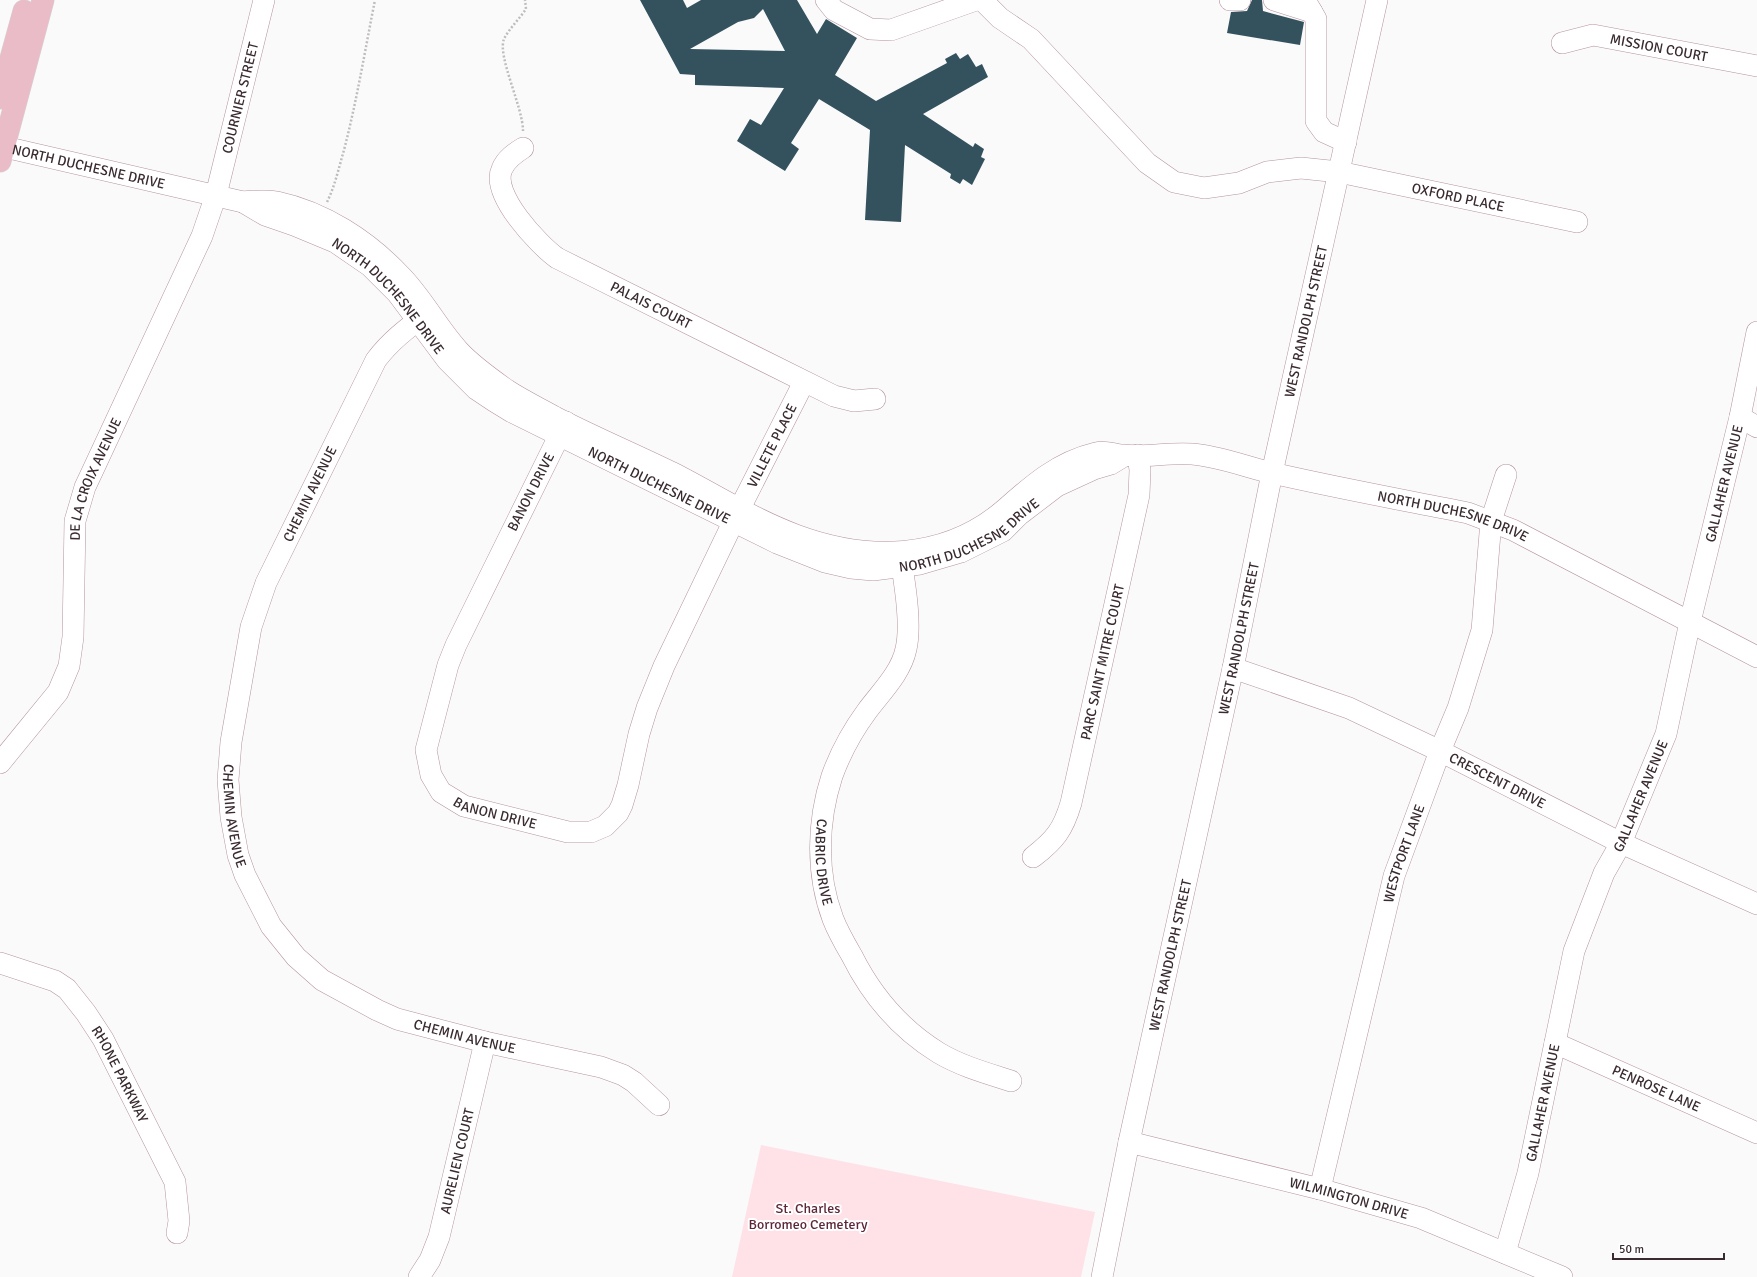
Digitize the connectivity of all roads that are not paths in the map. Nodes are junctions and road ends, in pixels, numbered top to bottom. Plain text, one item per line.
1 (27, 0) edge
2 (43, 0) edge
3 (264, 0) edge
4 (826, 0) edge
5 (976, 0) edge
6 (982, 0) edge
7 (1230, 0) edge
8 (1240, 0) edge
9 (1274, 0) edge
10 (1377, 0) edge
11 (1309, 6) edge
12 (1562, 43) dead end
13 (1757, 66) edge
14 (0, 98) edge
15 (1346, 142) junction
16 (523, 148) road end
17 (1, 151) edge
18 (1339, 172) junction
19 (216, 195) junction
20 (243, 202) junction
21 (1577, 222) dead end
22 (424, 316) junction
23 (1757, 332) edge
24 (1753, 374) edge
25 (804, 382) junction
26 (874, 398) dead end
27 (1749, 422) edge
28 (563, 428) junction
29 (1131, 455) junction
30 (1272, 473) junction
31 (1506, 475) dead end
32 (736, 515) junction
33 (1491, 521) junction
34 (901, 560) junction
35 (1690, 622) junction
36 (1757, 657) edge
37 (1232, 668) junction
38 (1440, 751) junction
39 (0, 763) edge
40 (1621, 843) junction
41 (1033, 857) dead end
42 (1757, 904) edge
43 (0, 963) edge
44 (485, 1042) junction
45 (1555, 1043) junction
46 (1011, 1081) dead end
47 (659, 1105) dead end
48 (1757, 1133) edge
49 (1129, 1142) junction
50 (1320, 1189) junction
51 (177, 1233) dead end
52 (1505, 1253) junction
53 (419, 1277) edge
54 (1102, 1277) edge
55 (1562, 1277) edge

1 - 14 main road
2 - 17 main road
3 - 19 street, COURNIER STREET
4 - 5 street
6 - 18 street, OXFORD PLACE
7 - 8 street
9 - 11 street
10 - 15 street, WEST RANDOLPH STREET
11 - 15 street
12 - 13 street, MISSION COURT
15 - 18 street, WEST RANDOLPH STREET
16 - 25 street, PALAIS COURT
17 - 19 street, NORTH DUCHESNE DRIVE
18 - 21 street, OXFORD PLACE
18 - 30 street, WEST RANDOLPH STREET
19 - 20 street, NORTH DUCHESNE DRIVE
19 - 39 street, DE LA CROIX AVENUE
20 - 22 street, NORTH DUCHESNE DRIVE
20 - 22 street, NORTH DUCHESNE DRIVE
22 - 28 street, NORTH DUCHESNE DRIVE
22 - 44 street, CHEMIN AVENUE
23 - 24 street, GALLAHER AVENUE
24 - 27 street, GALLAHER AVENUE
25 - 26 street, PALAIS COURT
25 - 32 street, VILLETE PLACE
27 - 35 street, GALLAHER AVENUE
28 - 32 street, NORTH DUCHESNE DRIVE
28 - 32 street, BANON DRIVE
29 - 30 street, NORTH DUCHESNE DRIVE
29 - 34 street, NORTH DUCHESNE DRIVE
29 - 41 street, PARC SAINT MITRE COURT
30 - 33 street, NORTH DUCHESNE DRIVE
30 - 37 street, WEST RANDOLPH STREET
31 - 33 street, WESTPORT LANE
32 - 34 street, NORTH DUCHESNE DRIVE
33 - 35 street, NORTH DUCHESNE DRIVE
33 - 38 street, WESTPORT LANE
34 - 46 street, CABRIC DRIVE
35 - 36 street, NORTH DUCHESNE DRIVE
35 - 40 street, GALLAHER AVENUE
37 - 38 street, CRESCENT DRIVE
37 - 49 street, WEST RANDOLPH STREET
38 - 40 street, CRESCENT DRIVE
38 - 50 street, WESTPORT LANE
40 - 42 street, CRESCENT DRIVE
40 - 45 street, GALLAHER AVENUE
43 - 51 street, RHONE PARKWAY
44 - 47 street, CHEMIN AVENUE
44 - 53 street, AURELIEN COURT
45 - 48 street, PENROSE LANE
45 - 52 street, GALLAHER AVENUE
49 - 50 street, WILMINGTON DRIVE
49 - 54 street, WEST RANDOLPH STREET
50 - 52 street, WILMINGTON DRIVE
52 - 55 street, WILMINGTON DRIVE

